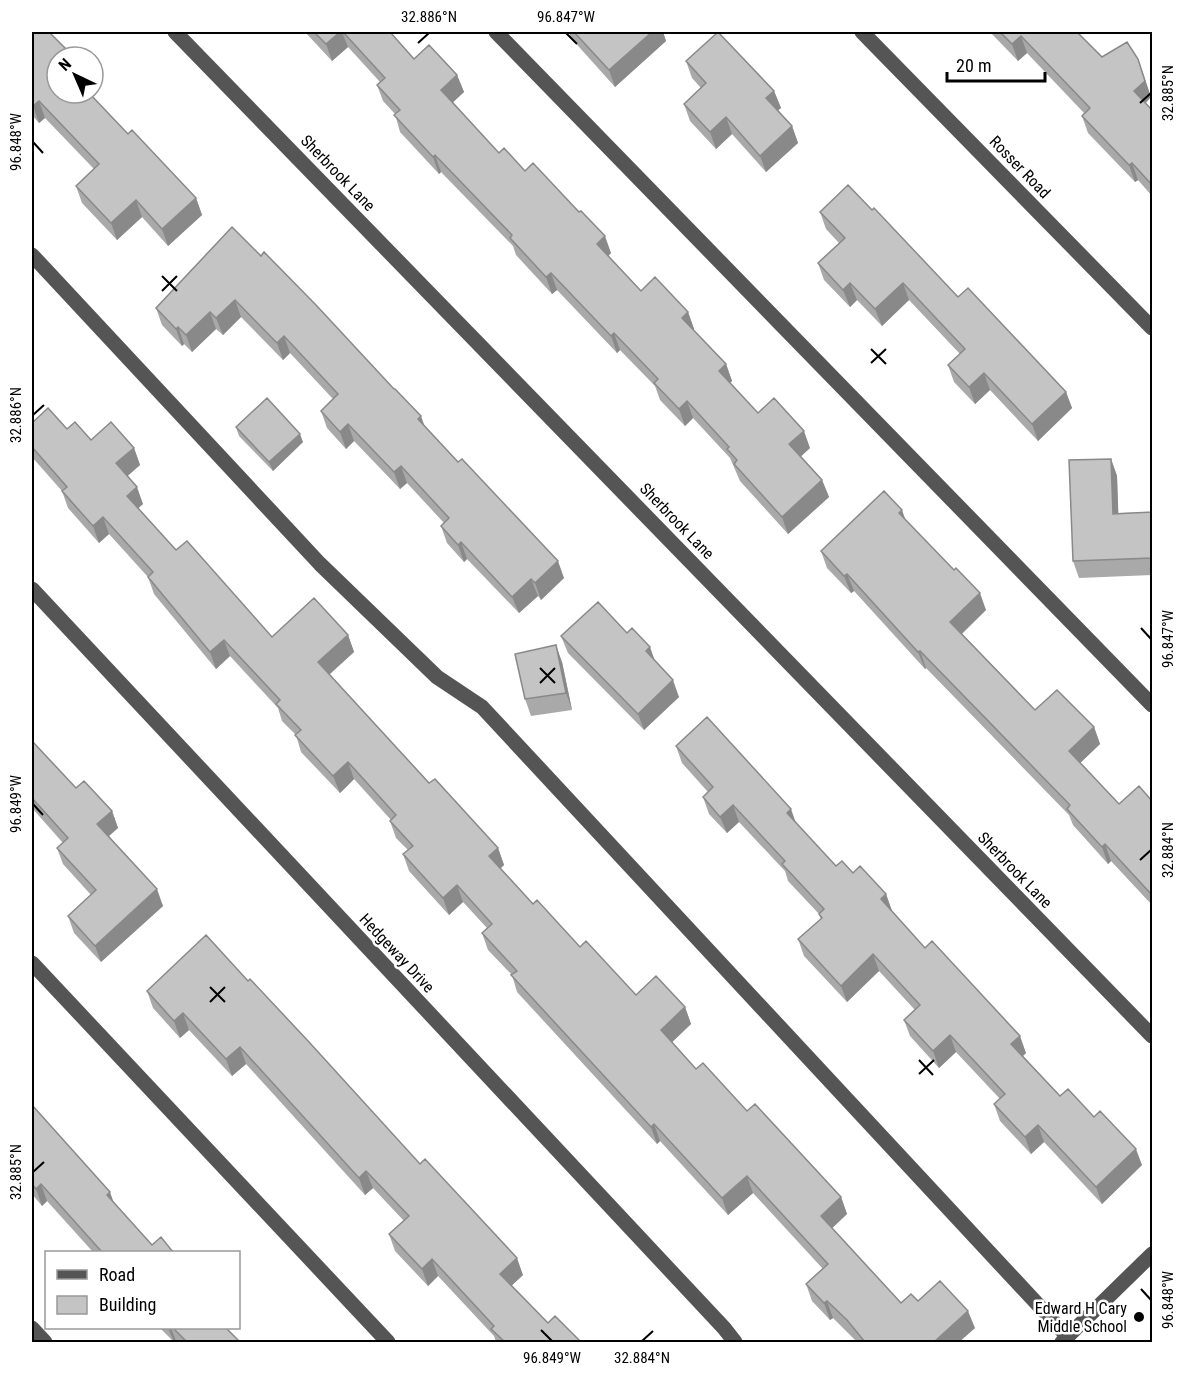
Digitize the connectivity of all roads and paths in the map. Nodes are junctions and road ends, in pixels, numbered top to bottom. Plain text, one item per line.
1 (175, 32) edge
2 (496, 32) edge
3 (862, 32) edge
4 (32, 255) edge
5 (1152, 328) edge
6 (32, 589) edge
7 (1152, 705) edge
8 (32, 963) edge
9 (1152, 1036) edge
10 (1152, 1254) edge
11 (32, 1328) edge
12 (1065, 1340) edge
13 (45, 1342) edge
14 (388, 1342) edge
15 (735, 1342) edge

1 - 9 street, Sherbrook Lane
2 - 7 street
3 - 5 street, Rosser Road
4 - 12 street
6 - 15 street, Hedgeway Drive
8 - 14 street
10 - 12 street
11 - 13 street

